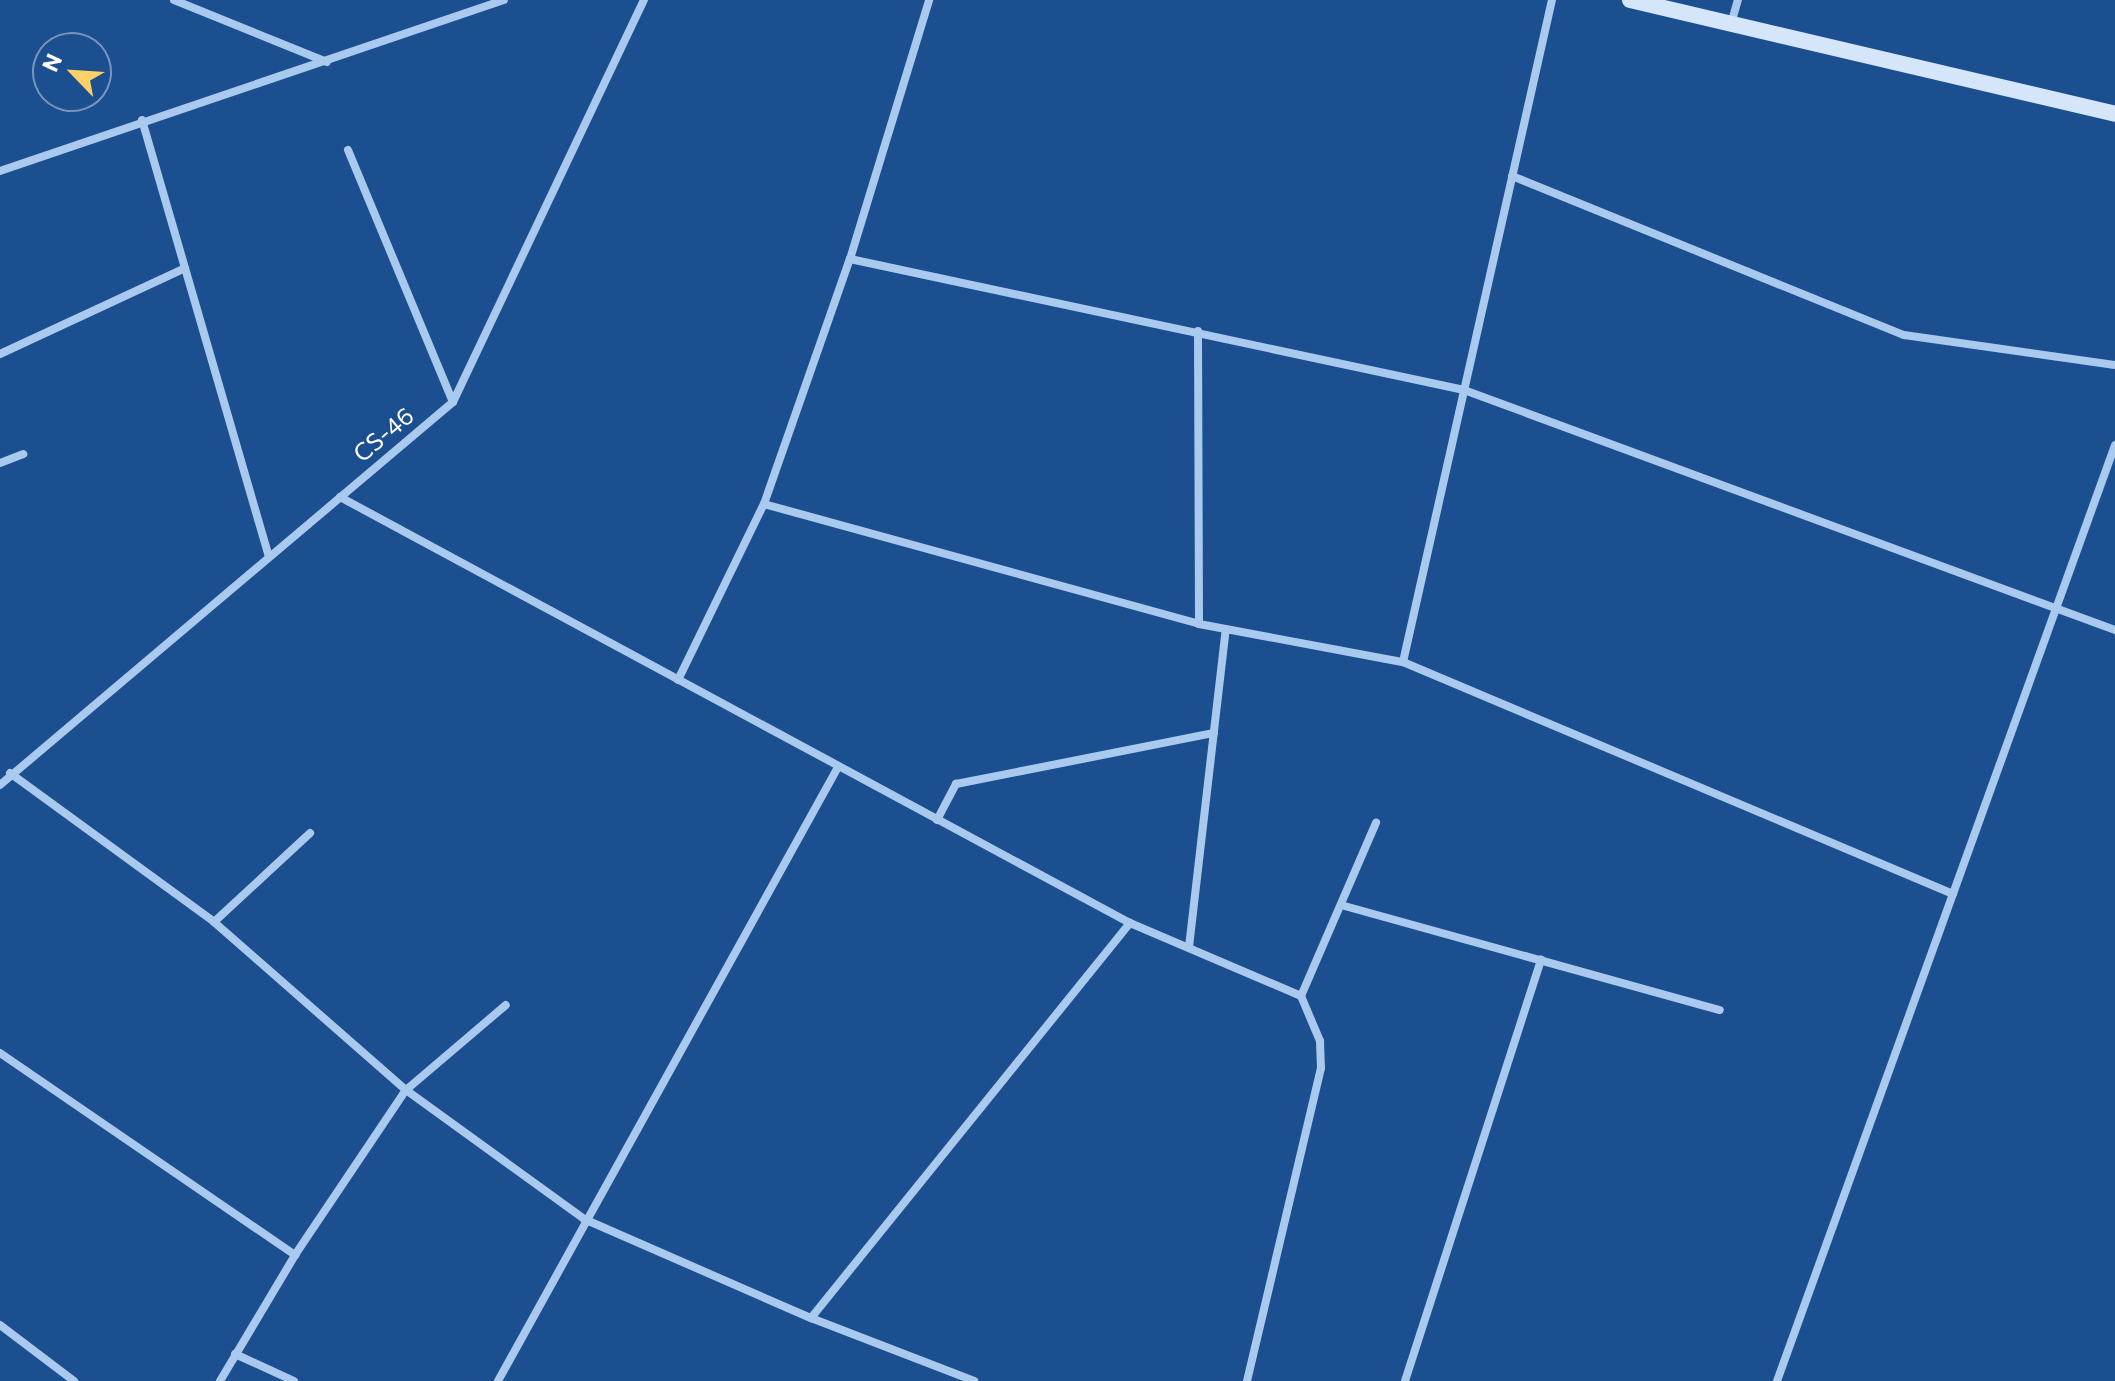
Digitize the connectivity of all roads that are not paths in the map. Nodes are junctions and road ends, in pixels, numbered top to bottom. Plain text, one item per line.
1 (174, 0) edge
2 (504, 0) edge
3 (644, 0) edge
4 (929, 0) edge
5 (1552, 0) edge
6 (1630, 0) edge
7 (1738, 0) edge
8 (1731, 24) junction
9 (327, 62) junction
10 (2115, 114) edge
11 (142, 120) junction
12 (348, 150) dead end
13 (0, 171) edge
14 (1512, 176) junction
15 (850, 259) junction
16 (185, 268) junction
17 (1198, 331) junction
18 (0, 354) edge
19 (2115, 365) edge
20 (1464, 390) junction
21 (453, 402) junction
22 (2115, 445) edge
23 (23, 454) dead end
24 (0, 463) edge
25 (340, 497) junction
26 (764, 504) junction
27 (269, 556) junction
28 (2057, 608) junction
29 (1199, 624) junction
30 (1226, 629) junction
31 (2115, 630) edge
32 (1403, 662) junction
33 (678, 680) junction
34 (1214, 733) junction
35 (838, 767) junction
36 (10, 773) junction
37 (0, 785) edge
38 (937, 820) junction
39 (1376, 823) dead end
40 (310, 833) dead end
41 (1953, 894) junction
42 (1341, 905) junction
43 (214, 922) junction
44 (1130, 923) junction
45 (1189, 947) junction
46 (1541, 959) junction
47 (1301, 996) junction
48 (506, 1005) dead end
49 (1720, 1010) dead end
50 (0, 1053) edge
51 (406, 1090) junction
52 (584, 1219) junction
53 (295, 1255) junction
54 (811, 1318) junction
55 (1, 1327) edge
56 (235, 1354) junction
57 (74, 1381) edge
58 (220, 1381) edge
59 (294, 1381) edge
60 (498, 1381) edge
61 (974, 1381) edge
62 (1247, 1381) edge
63 (1405, 1381) edge
64 (1777, 1381) edge

1 - 9 street
2 - 9 street
3 - 21 street, CS-46
4 - 15 street
5 - 14 street
6 - 8 main road
7 - 8 street
8 - 10 main road
9 - 11 street
11 - 13 street
11 - 16 street
12 - 21 street
14 - 19 street
14 - 20 street
15 - 17 street
15 - 26 street
16 - 18 street
16 - 27 street
17 - 20 street
17 - 29 street
20 - 28 street
20 - 32 street
21 - 25 street, CS-46
22 - 28 street
23 - 24 street
25 - 27 street, CS-46
25 - 33 street
26 - 29 street
26 - 33 street
27 - 36 street, CS-46
28 - 31 street
28 - 41 street
29 - 30 street
30 - 32 street
30 - 34 street
32 - 41 street
33 - 35 street
34 - 38 street
34 - 45 street
35 - 38 street
35 - 52 street
36 - 37 street, CS-46
36 - 43 street
38 - 44 street
39 - 42 street
40 - 43 street
41 - 64 street
42 - 46 street
42 - 47 street
43 - 51 street
44 - 45 street
44 - 54 street
45 - 47 street
46 - 49 street
46 - 63 street
47 - 62 street
48 - 51 street
50 - 53 street
51 - 52 street
51 - 53 street
52 - 54 street
52 - 60 street
53 - 56 street
54 - 61 street
55 - 57 street
56 - 58 street
56 - 59 street

